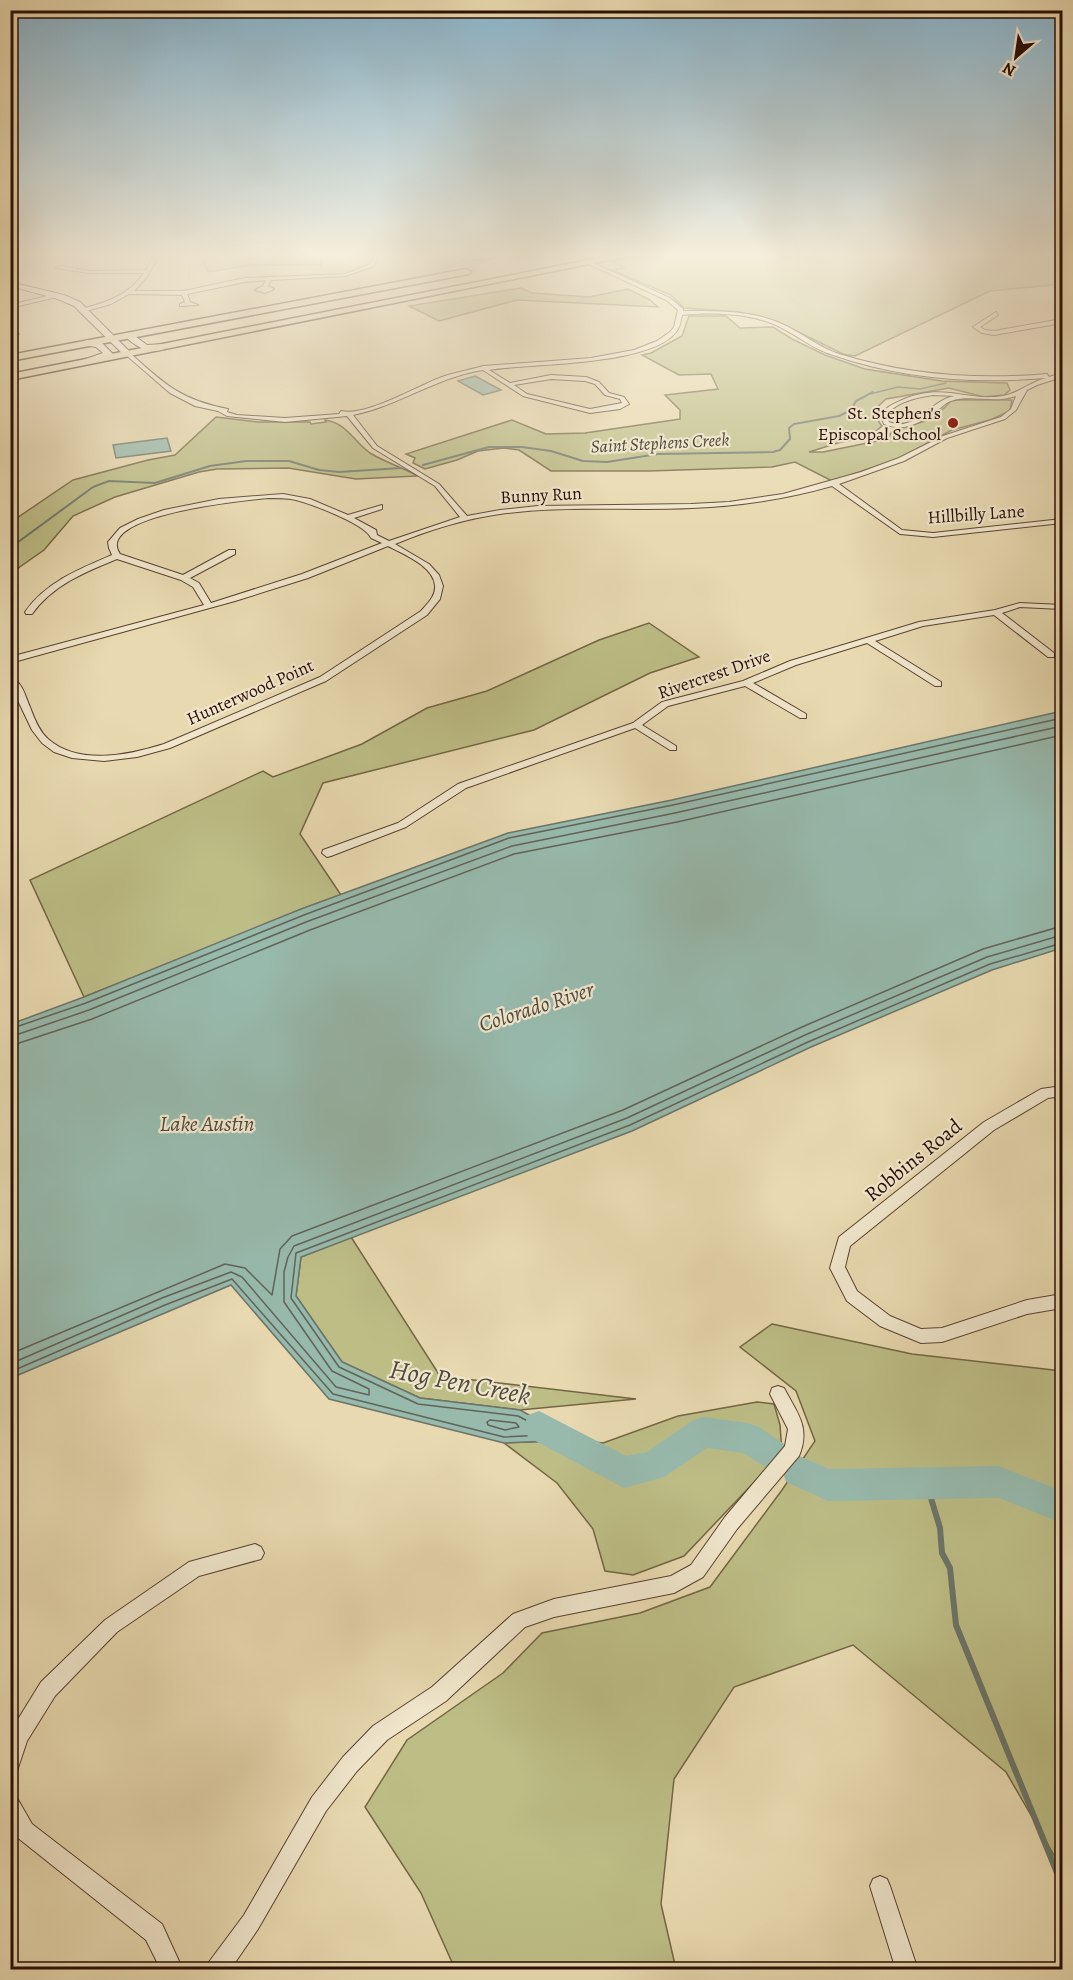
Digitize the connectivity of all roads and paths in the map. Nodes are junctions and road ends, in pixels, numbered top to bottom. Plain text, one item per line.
1 (75, 345) edge
2 (99, 345) edge
3 (119, 345) edge
4 (141, 345) edge
5 (172, 345) edge
6 (651, 345) edge
7 (817, 345) edge
8 (164, 347) junction
9 (128, 354) junction
10 (10, 358) edge
11 (85, 363) junction
12 (483, 368) junction
13 (1062, 374) edge
14 (10, 377) edge
15 (507, 385) junction
16 (1022, 392) junction
17 (402, 396) junction
18 (965, 397) junction
19 (220, 410) junction
20 (333, 412) junction
21 (348, 417) junction
22 (834, 484) junction
23 (379, 507) dead end
24 (349, 517) junction
25 (465, 518) junction
26 (1062, 521) edge
27 (392, 543) junction
28 (232, 552) dead end
29 (117, 556) junction
30 (184, 578) junction
31 (208, 606) junction
32 (1062, 607) edge
33 (29, 612) dead end
34 (996, 612) junction
35 (869, 641) junction
36 (1051, 655) dead end
37 (10, 661) edge
38 (13, 682) edge
39 (746, 683) junction
40 (938, 684) dead end
41 (803, 716) dead end
42 (636, 725) junction
43 (673, 748) dead end
44 (327, 853) dead end
45 (1062, 1091) edge
46 (1062, 1301) edge
47 (778, 1394) dead end
48 (255, 1553) dead end
49 (10, 1764) edge
50 (10, 1804) edge
51 (880, 1886) dead end
52 (172, 1970) edge
53 (217, 1970) edge
54 (907, 1970) edge

1 - 10 highway
2 - 11 street
3 - 9 street
4 - 8 street
5 - 8 highway
6 - 12 street
7 - 13 street
8 - 9 highway
9 - 11 highway
9 - 19 street
11 - 14 highway
12 - 15 street
12 - 17 street
13 - 16 street
15 - 15 street
16 - 18 street
16 - 22 street, Bunny Run
17 - 20 street
17 - 21 street
18 - 18 street
19 - 20 street
19 - 21 street
20 - 21 street
21 - 25 street
22 - 25 street, Bunny Run
22 - 26 street, Hillbilly Lane
23 - 24 street
24 - 27 street, Hunterwood Point
24 - 29 street, Hunterwood Point
25 - 27 street, Bunny Run
27 - 31 street, Bunny Run
27 - 38 street, Hunterwood Point
28 - 30 street
29 - 30 street
29 - 33 street
30 - 31 street
31 - 37 street, Bunny Run
32 - 34 street, Rivercrest Drive
34 - 35 street, Rivercrest Drive
34 - 36 street
35 - 39 street, Rivercrest Drive
35 - 40 street
37 - 38 street, Hunterwood Point
39 - 41 street
39 - 42 street, Rivercrest Drive
42 - 43 street
42 - 44 street, Rivercrest Drive
45 - 46 street, Robbins Road
47 - 53 street
48 - 49 street
50 - 52 street
51 - 54 street

